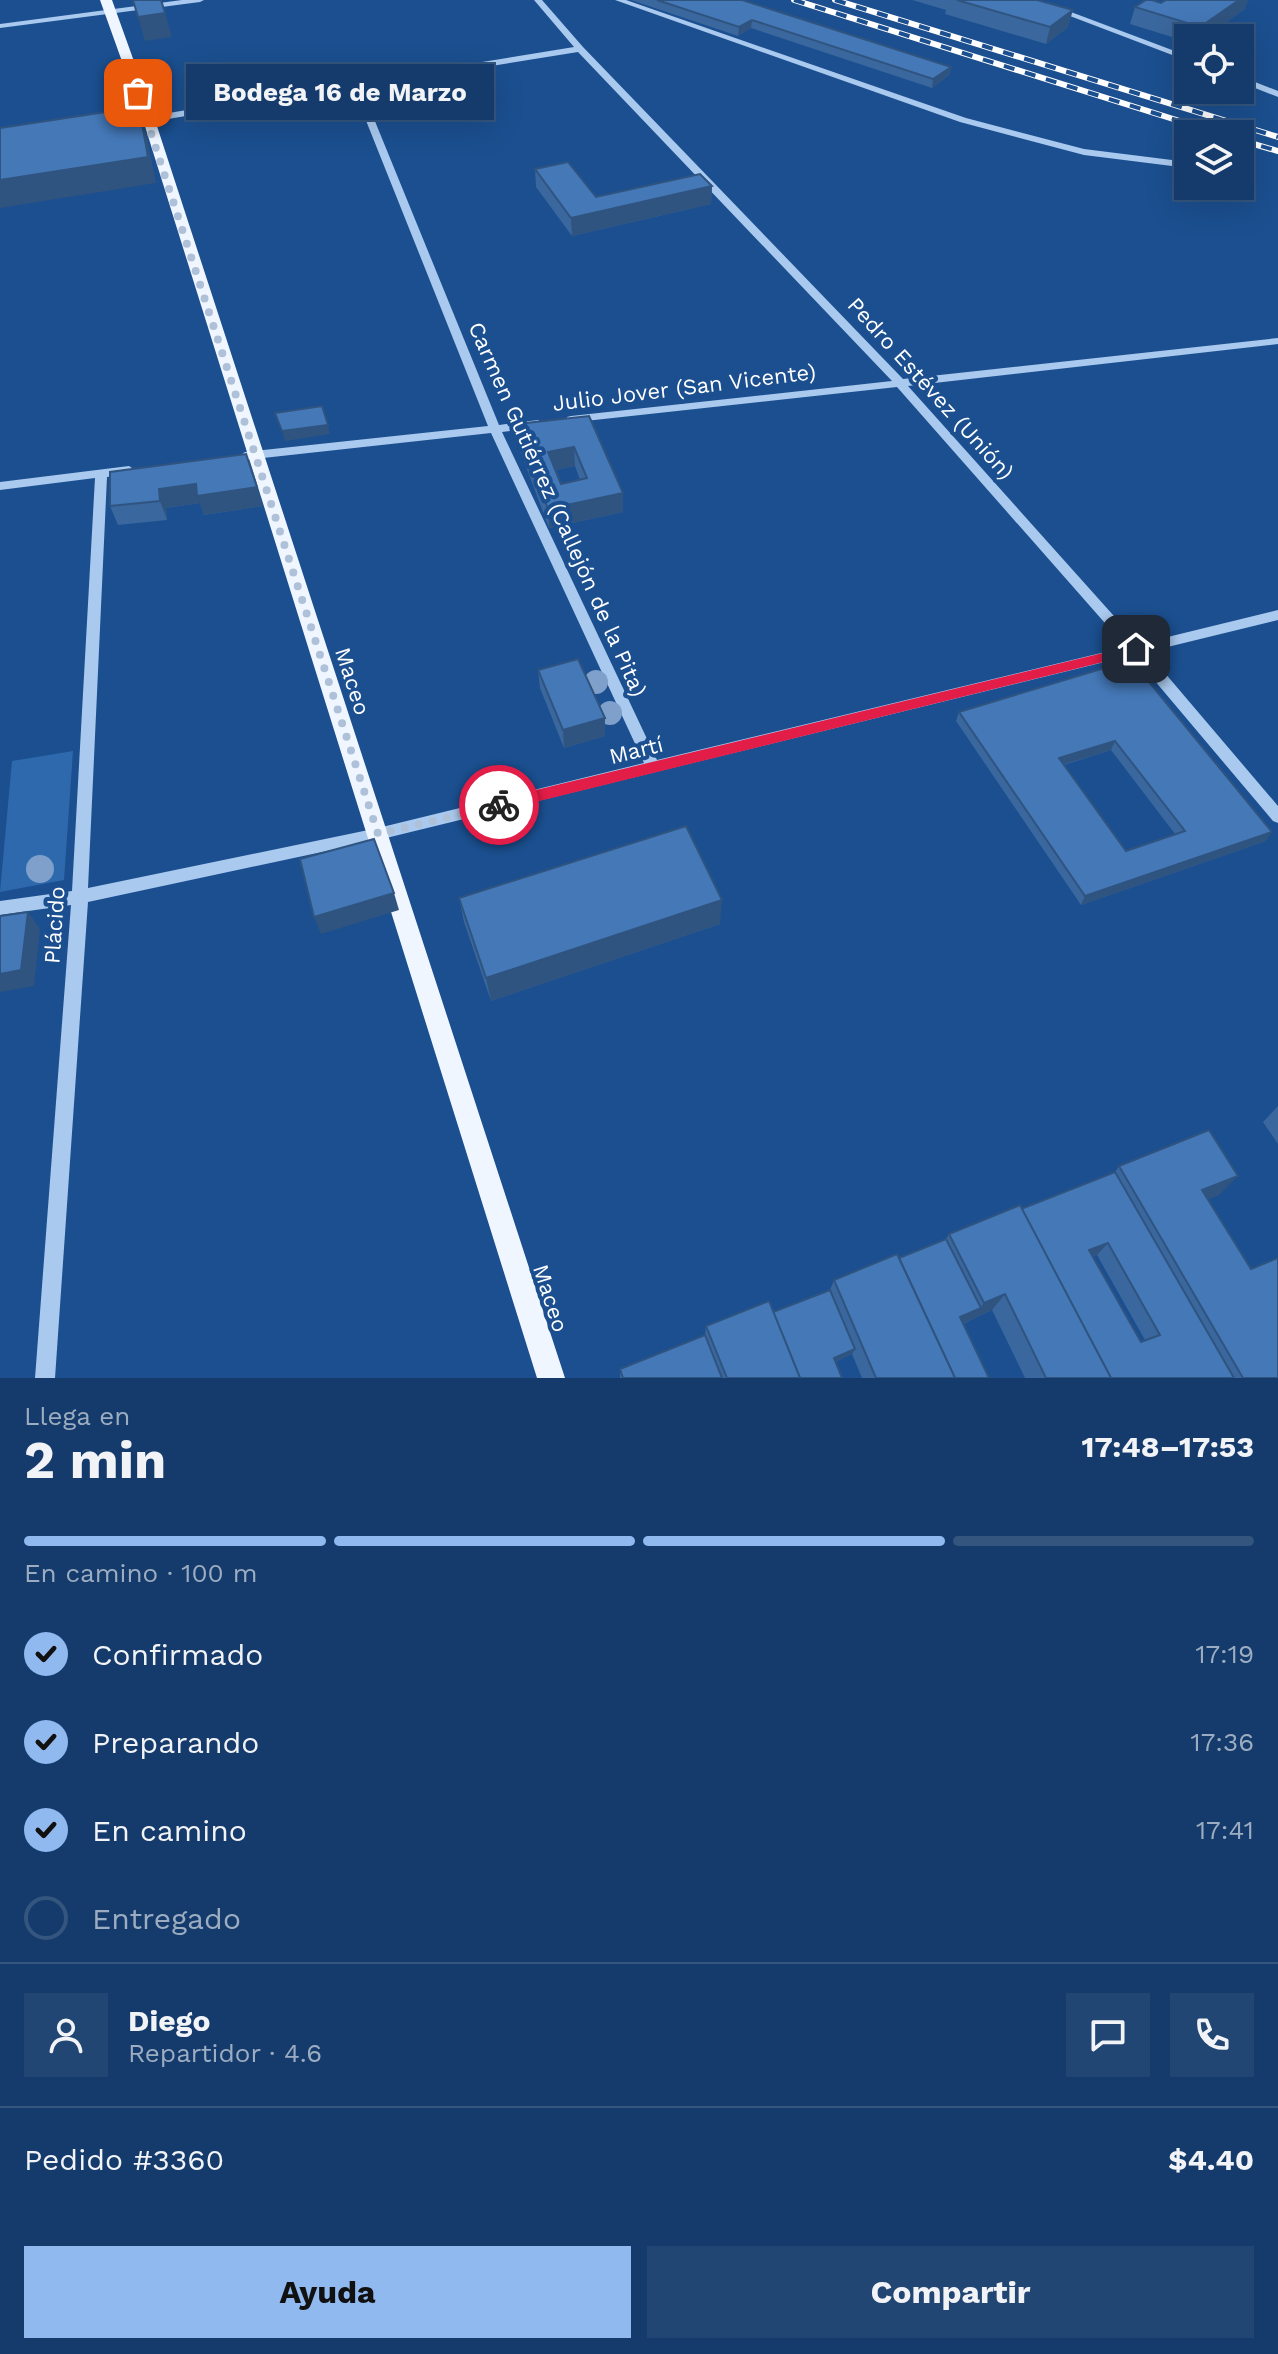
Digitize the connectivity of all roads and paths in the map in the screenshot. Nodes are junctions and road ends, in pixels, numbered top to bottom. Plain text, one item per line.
1 (200, 0) edge
2 (538, 0) edge
3 (619, 0) edge
4 (1032, 0) edge
5 (107, 6) edge
6 (0, 26) edge
7 (580, 49) junction
8 (1174, 54) edge
9 (1254, 85) edge
10 (357, 87) junction
11 (1278, 94) edge
12 (141, 121) junction
13 (1174, 163) edge
14 (1278, 341) edge
15 (899, 382) junction
16 (495, 429) junction
17 (246, 456) junction
18 (146, 468) edge
19 (101, 474) junction
20 (0, 486) edge
21 (1278, 615) edge
22 (1136, 649) junction
23 (653, 768) junction
24 (1278, 817) edge
25 (378, 834) junction
26 (80, 897) junction
27 (0, 908) edge
28 (45, 1378) edge
29 (551, 1378) edge

1 - 5 street
2 - 7 street, Pedro Estévez (Unión)
3 - 13 street
4 - 8 street
5 - 6 street
5 - 12 main road, Maceo
7 - 10 street
7 - 15 street, Pedro Estévez (Unión)
9 - 11 street
10 - 12 street
10 - 16 street, Carmen Gutiérrez (Callejón de la Pita)
12 - 17 main road, Maceo
14 - 15 street, Julio Jover (San Vicente)
15 - 16 street, Julio Jover (San Vicente)
15 - 22 street, Pedro Estévez (Unión)
16 - 17 street, Julio Jover (San Vicente)
16 - 23 street, Carmen Gutiérrez (Callejón de la Pita)
17 - 25 main road, Maceo
18 - 19 street
19 - 20 street
19 - 26 street, Plácido
21 - 22 street, Martí
22 - 23 street, Martí
22 - 24 street, Pedro Estévez (Unión)
23 - 25 street, Martí
25 - 26 street, Martí
25 - 29 main road, Maceo
26 - 27 street, Martí
26 - 28 street, Plácido

